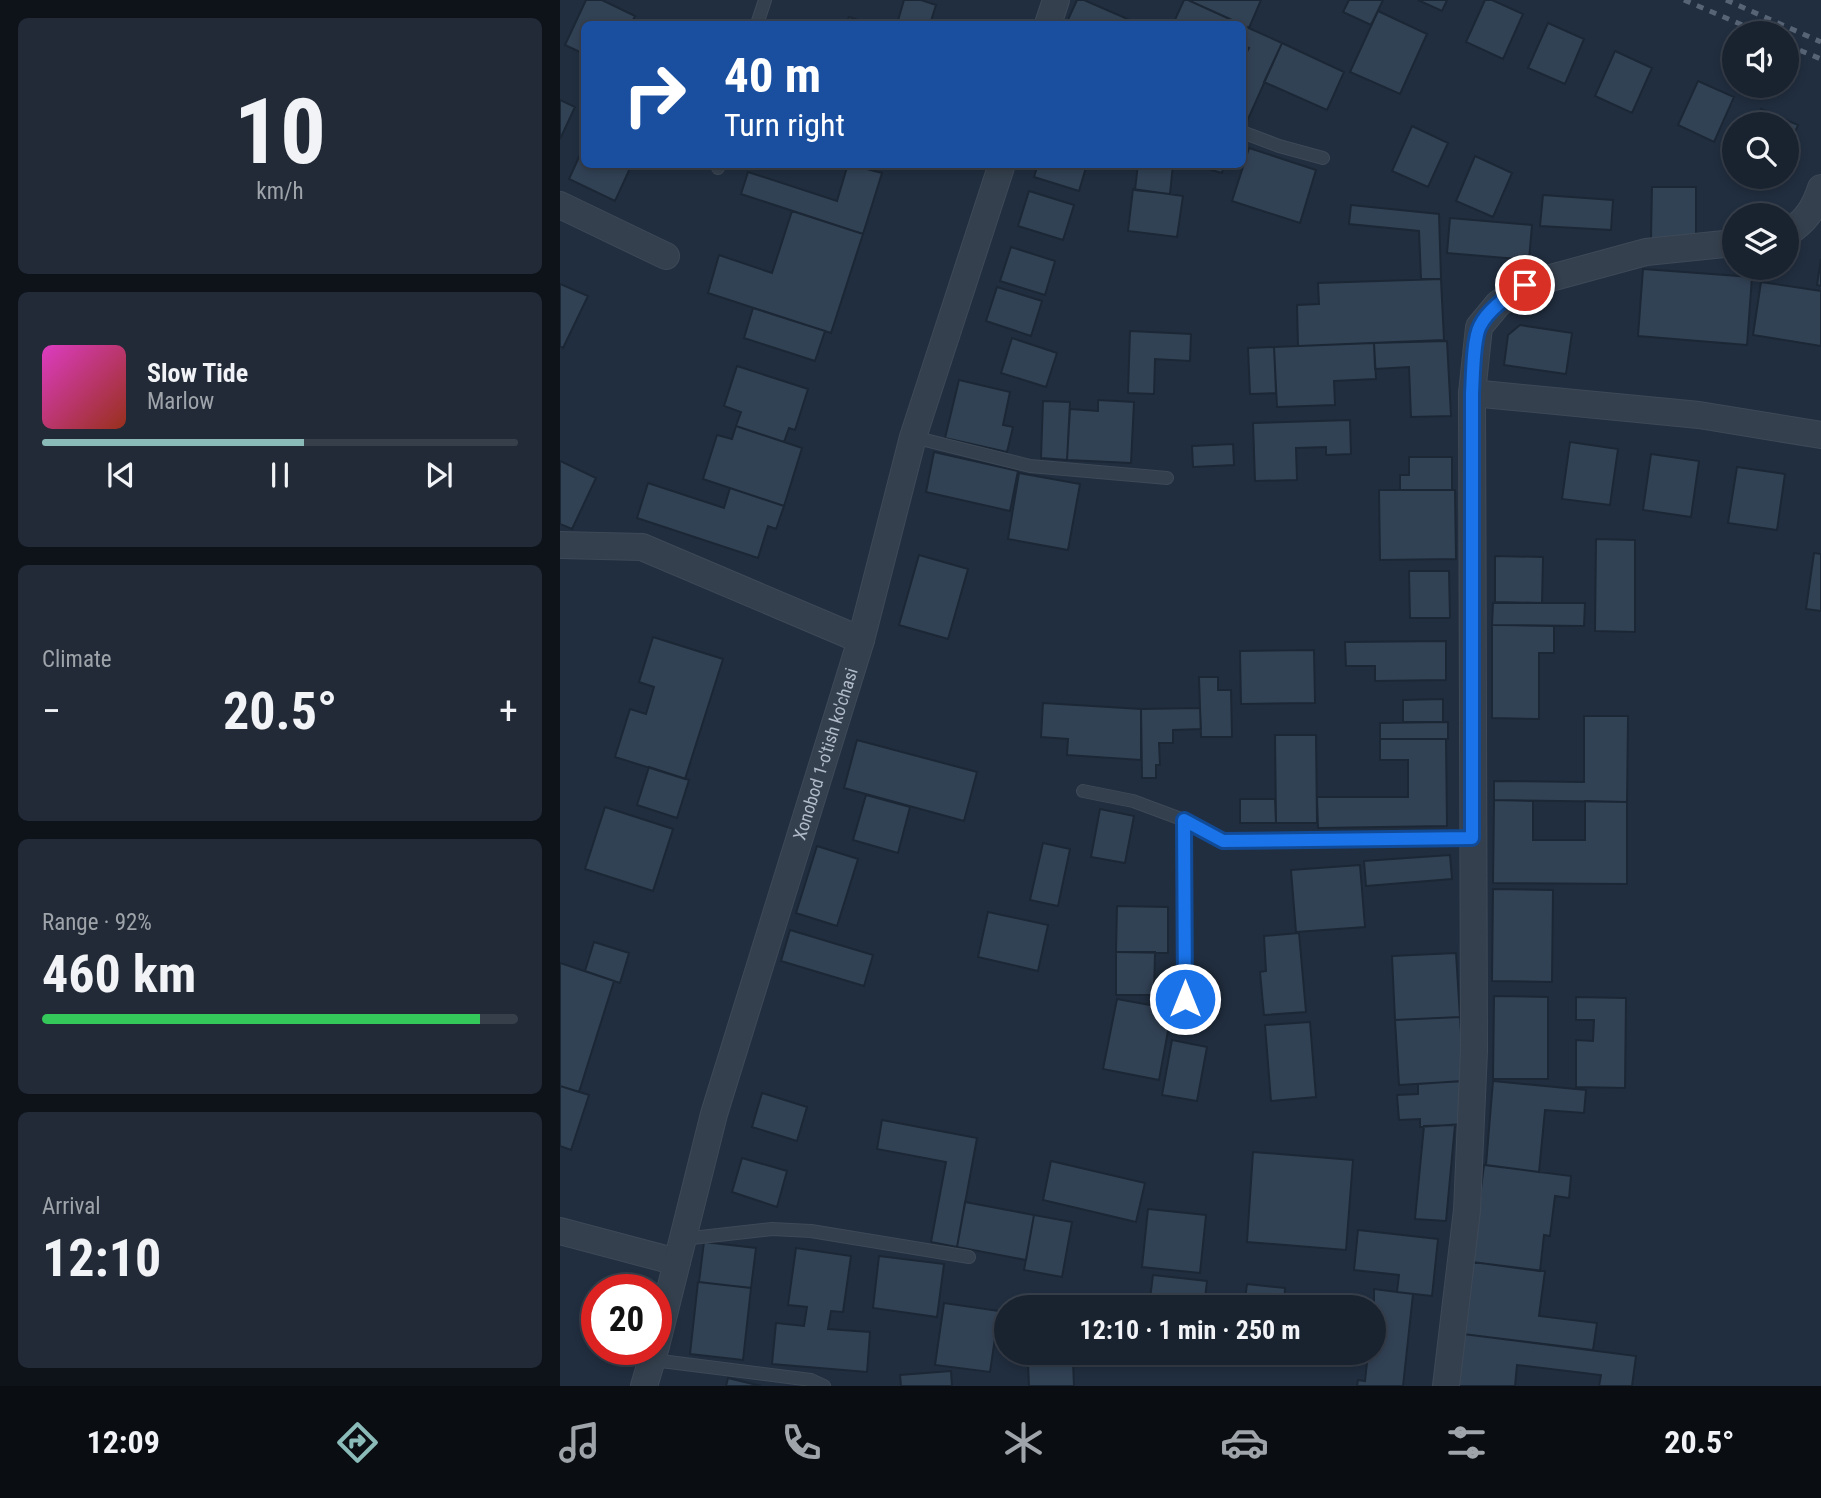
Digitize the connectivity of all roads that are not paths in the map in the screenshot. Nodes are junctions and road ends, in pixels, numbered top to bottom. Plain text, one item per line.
1 (765, 0) edge
2 (1056, 0) edge
3 (758, 21) edge
4 (1049, 21) edge
5 (1246, 134) edge
6 (1323, 158) dead end
7 (1001, 168) edge
8 (1821, 188) edge
9 (560, 205) edge
10 (1799, 226) edge
11 (1722, 244) edge
12 (666, 256) dead end
13 (1472, 393) junction
14 (1821, 435) edge
15 (914, 437) junction
16 (1167, 478) dead end
17 (560, 545) edge
18 (862, 639) junction
19 (1083, 791) dead end
20 (1184, 820) junction
21 (1472, 838) junction
22 (1185, 999) dead end
23 (560, 1231) edge
24 (680, 1251) junction
25 (969, 1257) dead end
26 (672, 1283) edge
27 (672, 1355) edge
28 (651, 1365) edge
29 (644, 1386) edge
30 (824, 1386) edge
31 (1446, 1386) edge

1 - 3 lane
2 - 4 street
5 - 6 lane
7 - 15 street, Xonobod 1-o'tish ko'chasi
8 - 10 street
9 - 12 street
11 - 13 street
13 - 14 street
13 - 21 street
15 - 16 lane
15 - 18 street, Xonobod 1-o'tish ko'chasi
17 - 18 street
18 - 24 street, Xonobod 1-o'tish ko'chasi
19 - 20 lane
20 - 21 lane
20 - 22 lane
21 - 31 street
23 - 24 street
24 - 25 lane
24 - 26 street, Xonobod 1-o'tish ko'chasi
27 - 30 lane
28 - 29 street, Xonobod 1-o'tish ko'chasi

